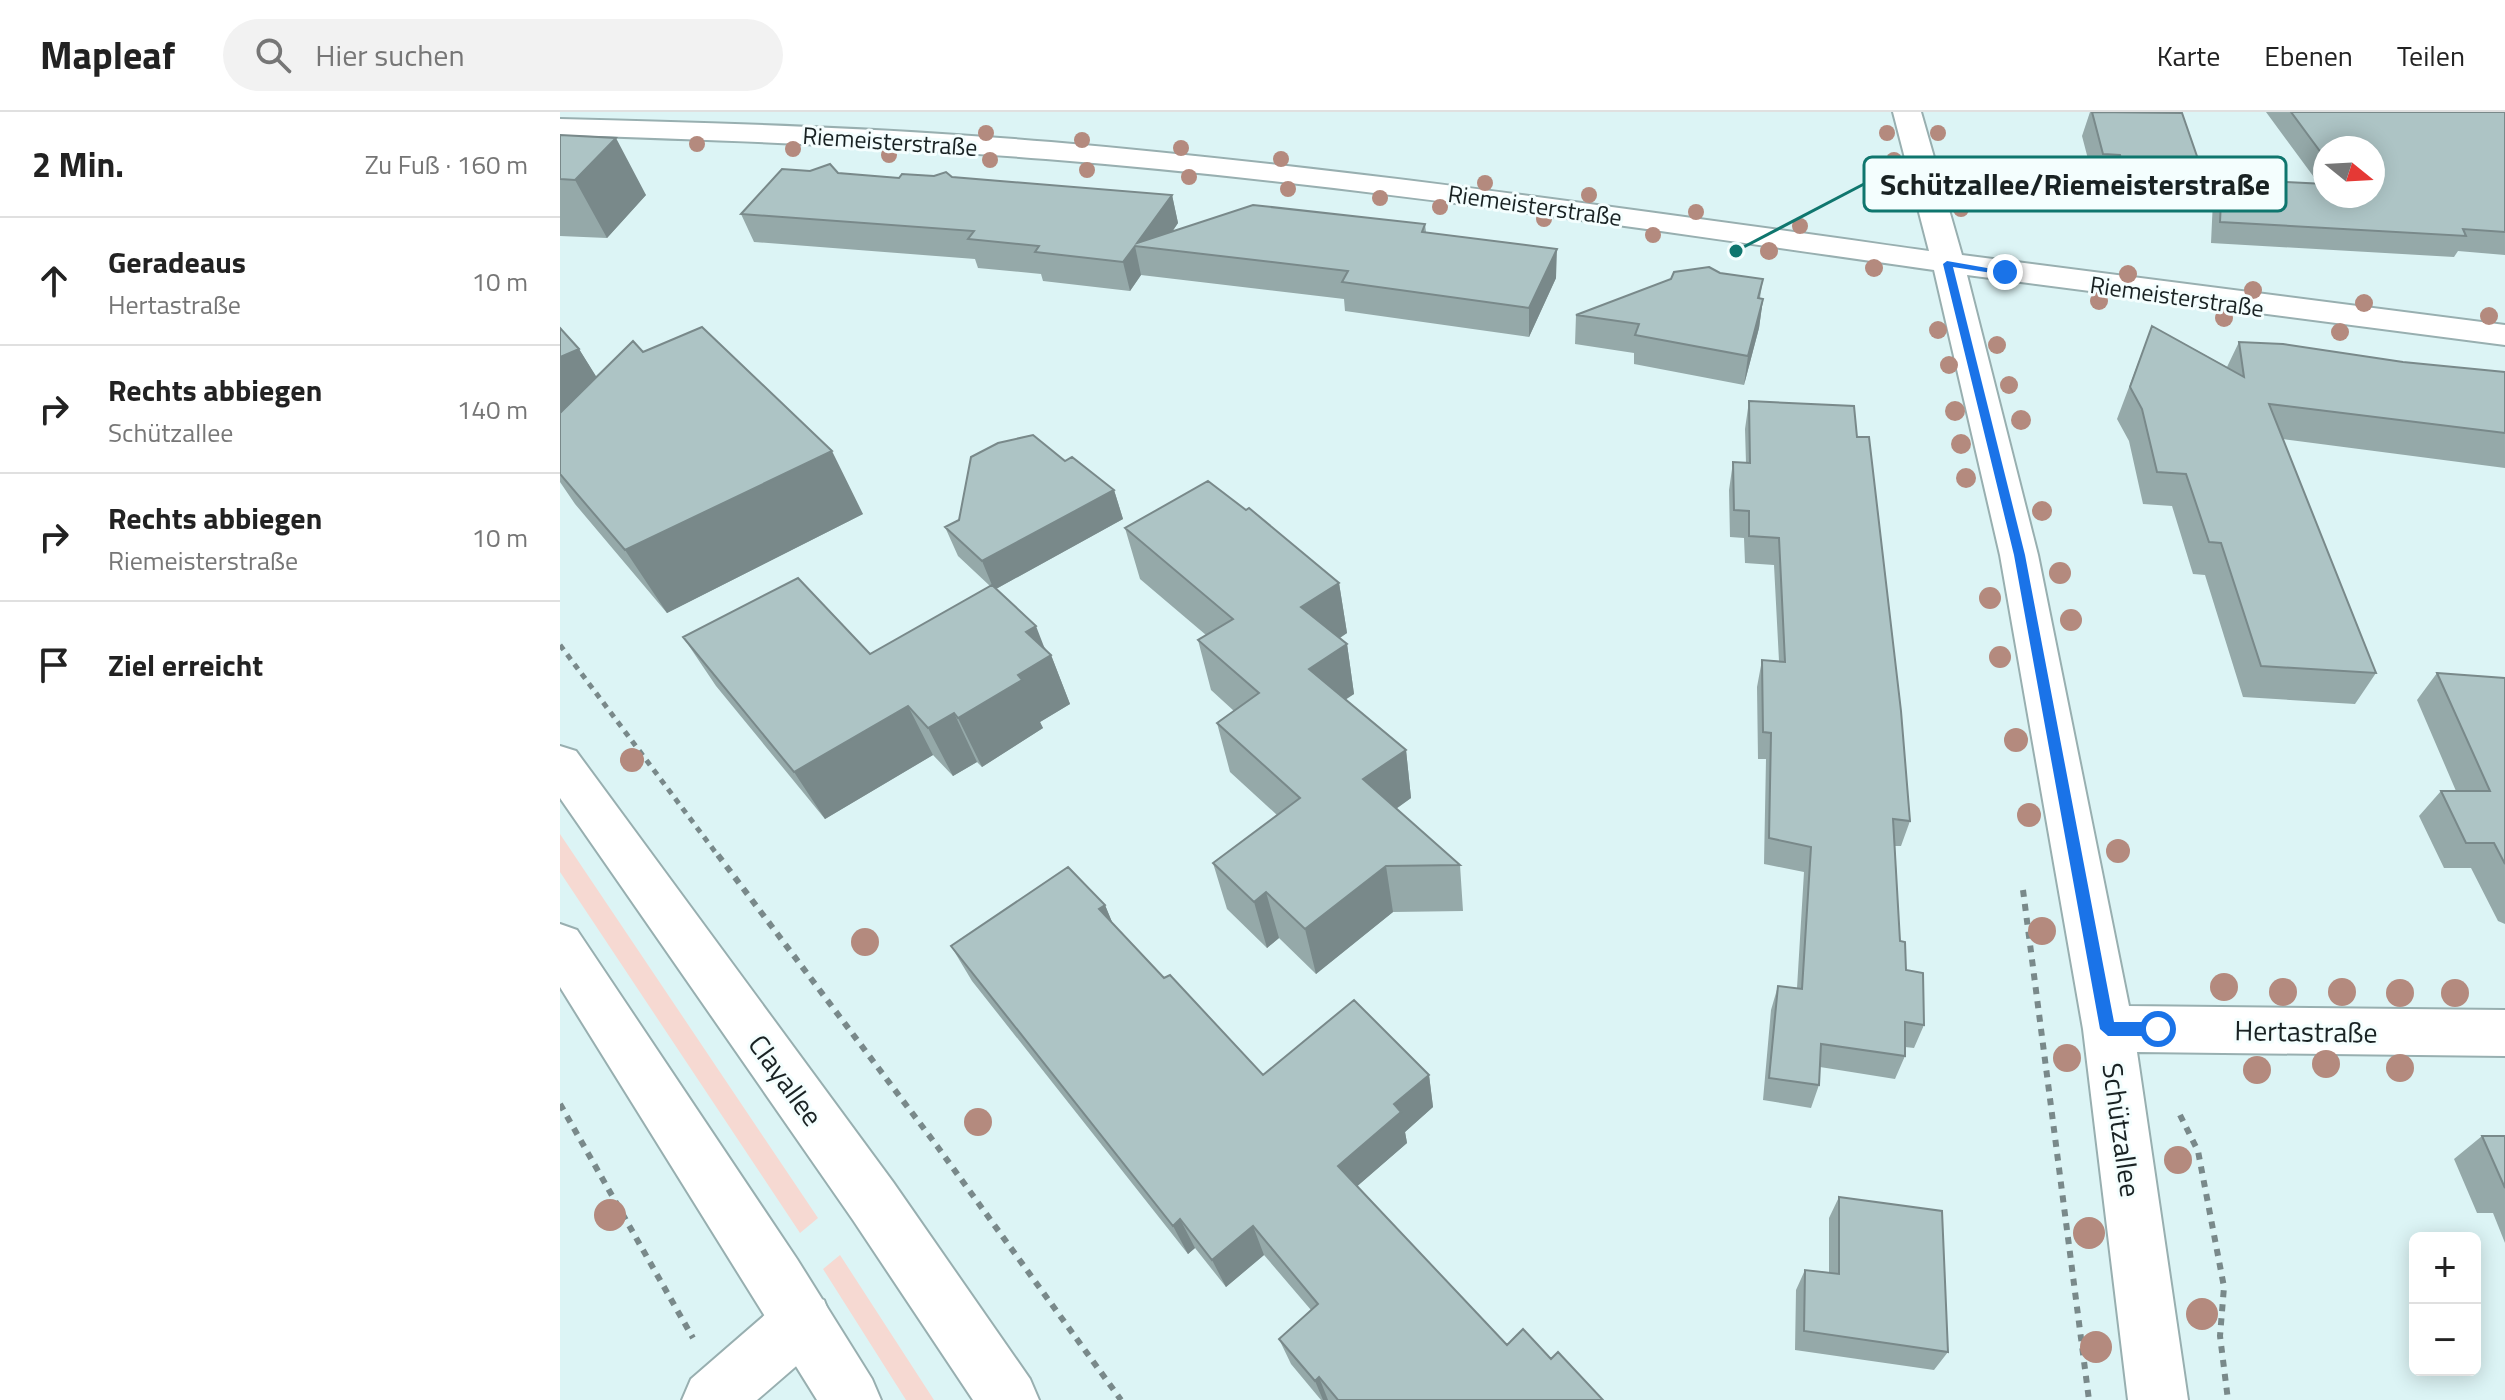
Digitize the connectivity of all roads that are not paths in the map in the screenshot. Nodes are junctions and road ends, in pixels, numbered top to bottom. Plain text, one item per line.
1 (1907, 112) edge
2 (560, 127) edge
3 (1947, 264) junction
4 (2505, 335) edge
5 (560, 763) edge
6 (560, 945) edge
7 (2108, 1029) junction
8 (2505, 1033) edge
9 (803, 1321) junction
10 (712, 1400) edge
11 (851, 1400) edge
12 (1009, 1400) edge
13 (2158, 1400) edge

1 - 3 street, Schützallee
2 - 3 street, Riemeisterstraße
3 - 4 street, Riemeisterstraße
3 - 7 street, Schützallee
5 - 12 street, Clayallee
6 - 9 street
7 - 8 street, Hertastraße
7 - 13 street, Schützallee
9 - 10 street
9 - 11 street

